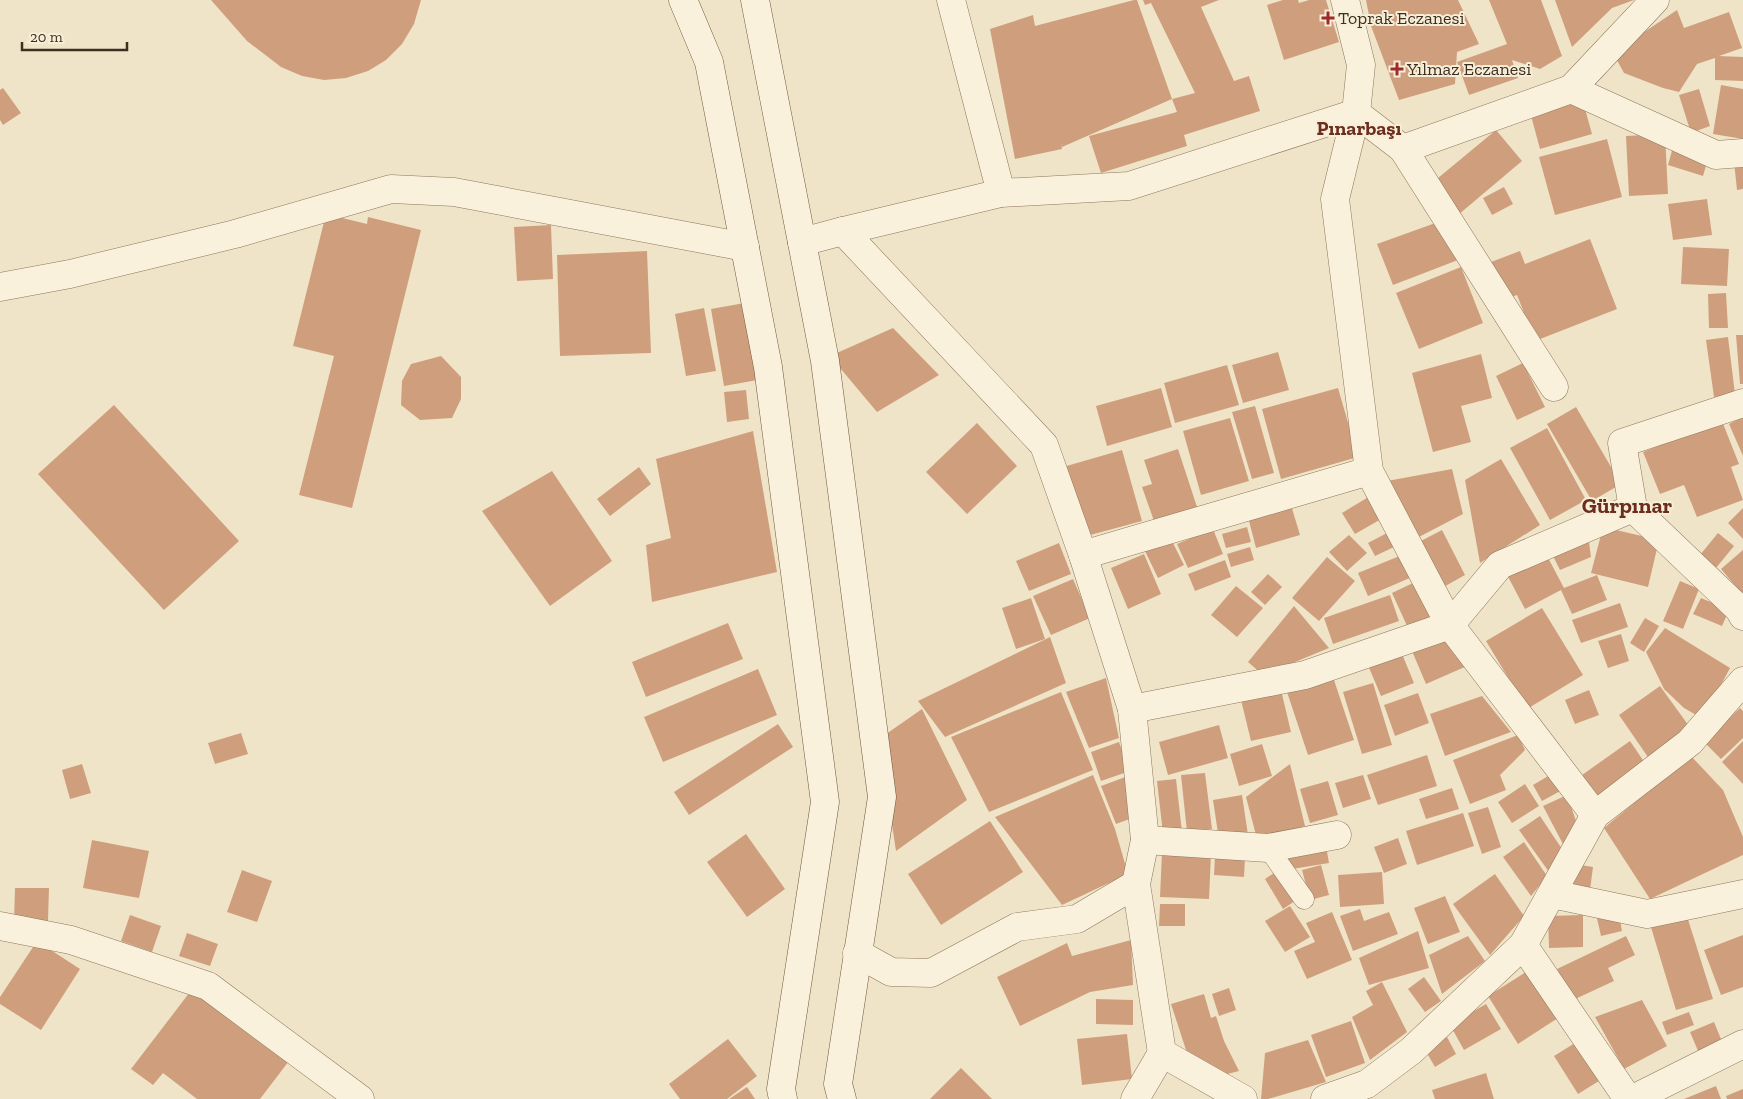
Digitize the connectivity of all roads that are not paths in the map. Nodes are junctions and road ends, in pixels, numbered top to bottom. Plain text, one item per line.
1 (683, 0) edge
2 (755, 0) edge
3 (951, 0) edge
4 (1345, 0) edge
5 (1655, 0) edge
6 (1572, 89) junction
7 (1356, 113) junction
8 (1403, 149) junction
9 (1743, 154) edge
10 (1001, 193) junction
11 (843, 231) junction
12 (802, 242) junction
13 (745, 247) junction
14 (0, 287) edge
15 (1554, 387) dead end
16 (1743, 403) edge
17 (1369, 471) junction
18 (1633, 508) junction
19 (1083, 555) junction
20 (1743, 616) edge
21 (1450, 625) junction
22 (1743, 680) edge
23 (1132, 709) junction
24 (1595, 815) junction
25 (1337, 836) dead end
26 (1144, 840) junction
27 (1268, 848) junction
28 (1136, 884) junction
29 (1552, 894) junction
30 (1743, 894) edge
31 (1304, 899) dead end
32 (0, 926) edge
33 (1523, 944) junction
34 (857, 953) junction
35 (1743, 1044) edge
36 (1162, 1053) junction
37 (360, 1099) edge
38 (783, 1099) edge
39 (842, 1099) edge
40 (1135, 1099) edge
41 (1243, 1099) edge
42 (1326, 1099) edge
43 (1628, 1099) edge
44 (1633, 1099) edge

1 - 13 street
2 - 12 street
3 - 10 street
4 - 7 street
5 - 6 street
6 - 8 street
6 - 9 street
7 - 8 street
7 - 10 street
7 - 17 street
8 - 15 street
10 - 11 street
11 - 12 street
11 - 19 street
12 - 34 street
13 - 14 street
13 - 38 street
16 - 18 street
17 - 19 street
17 - 21 street
18 - 20 street
18 - 21 street
19 - 23 street
21 - 23 street
21 - 24 street
22 - 24 street
23 - 26 street
24 - 29 street
25 - 27 street
26 - 27 street
26 - 28 street
27 - 31 lane
28 - 34 street
28 - 36 street
29 - 30 street
29 - 33 street
32 - 37 street
33 - 42 street
33 - 43 street
34 - 39 street
35 - 44 street
36 - 40 street
36 - 41 street

